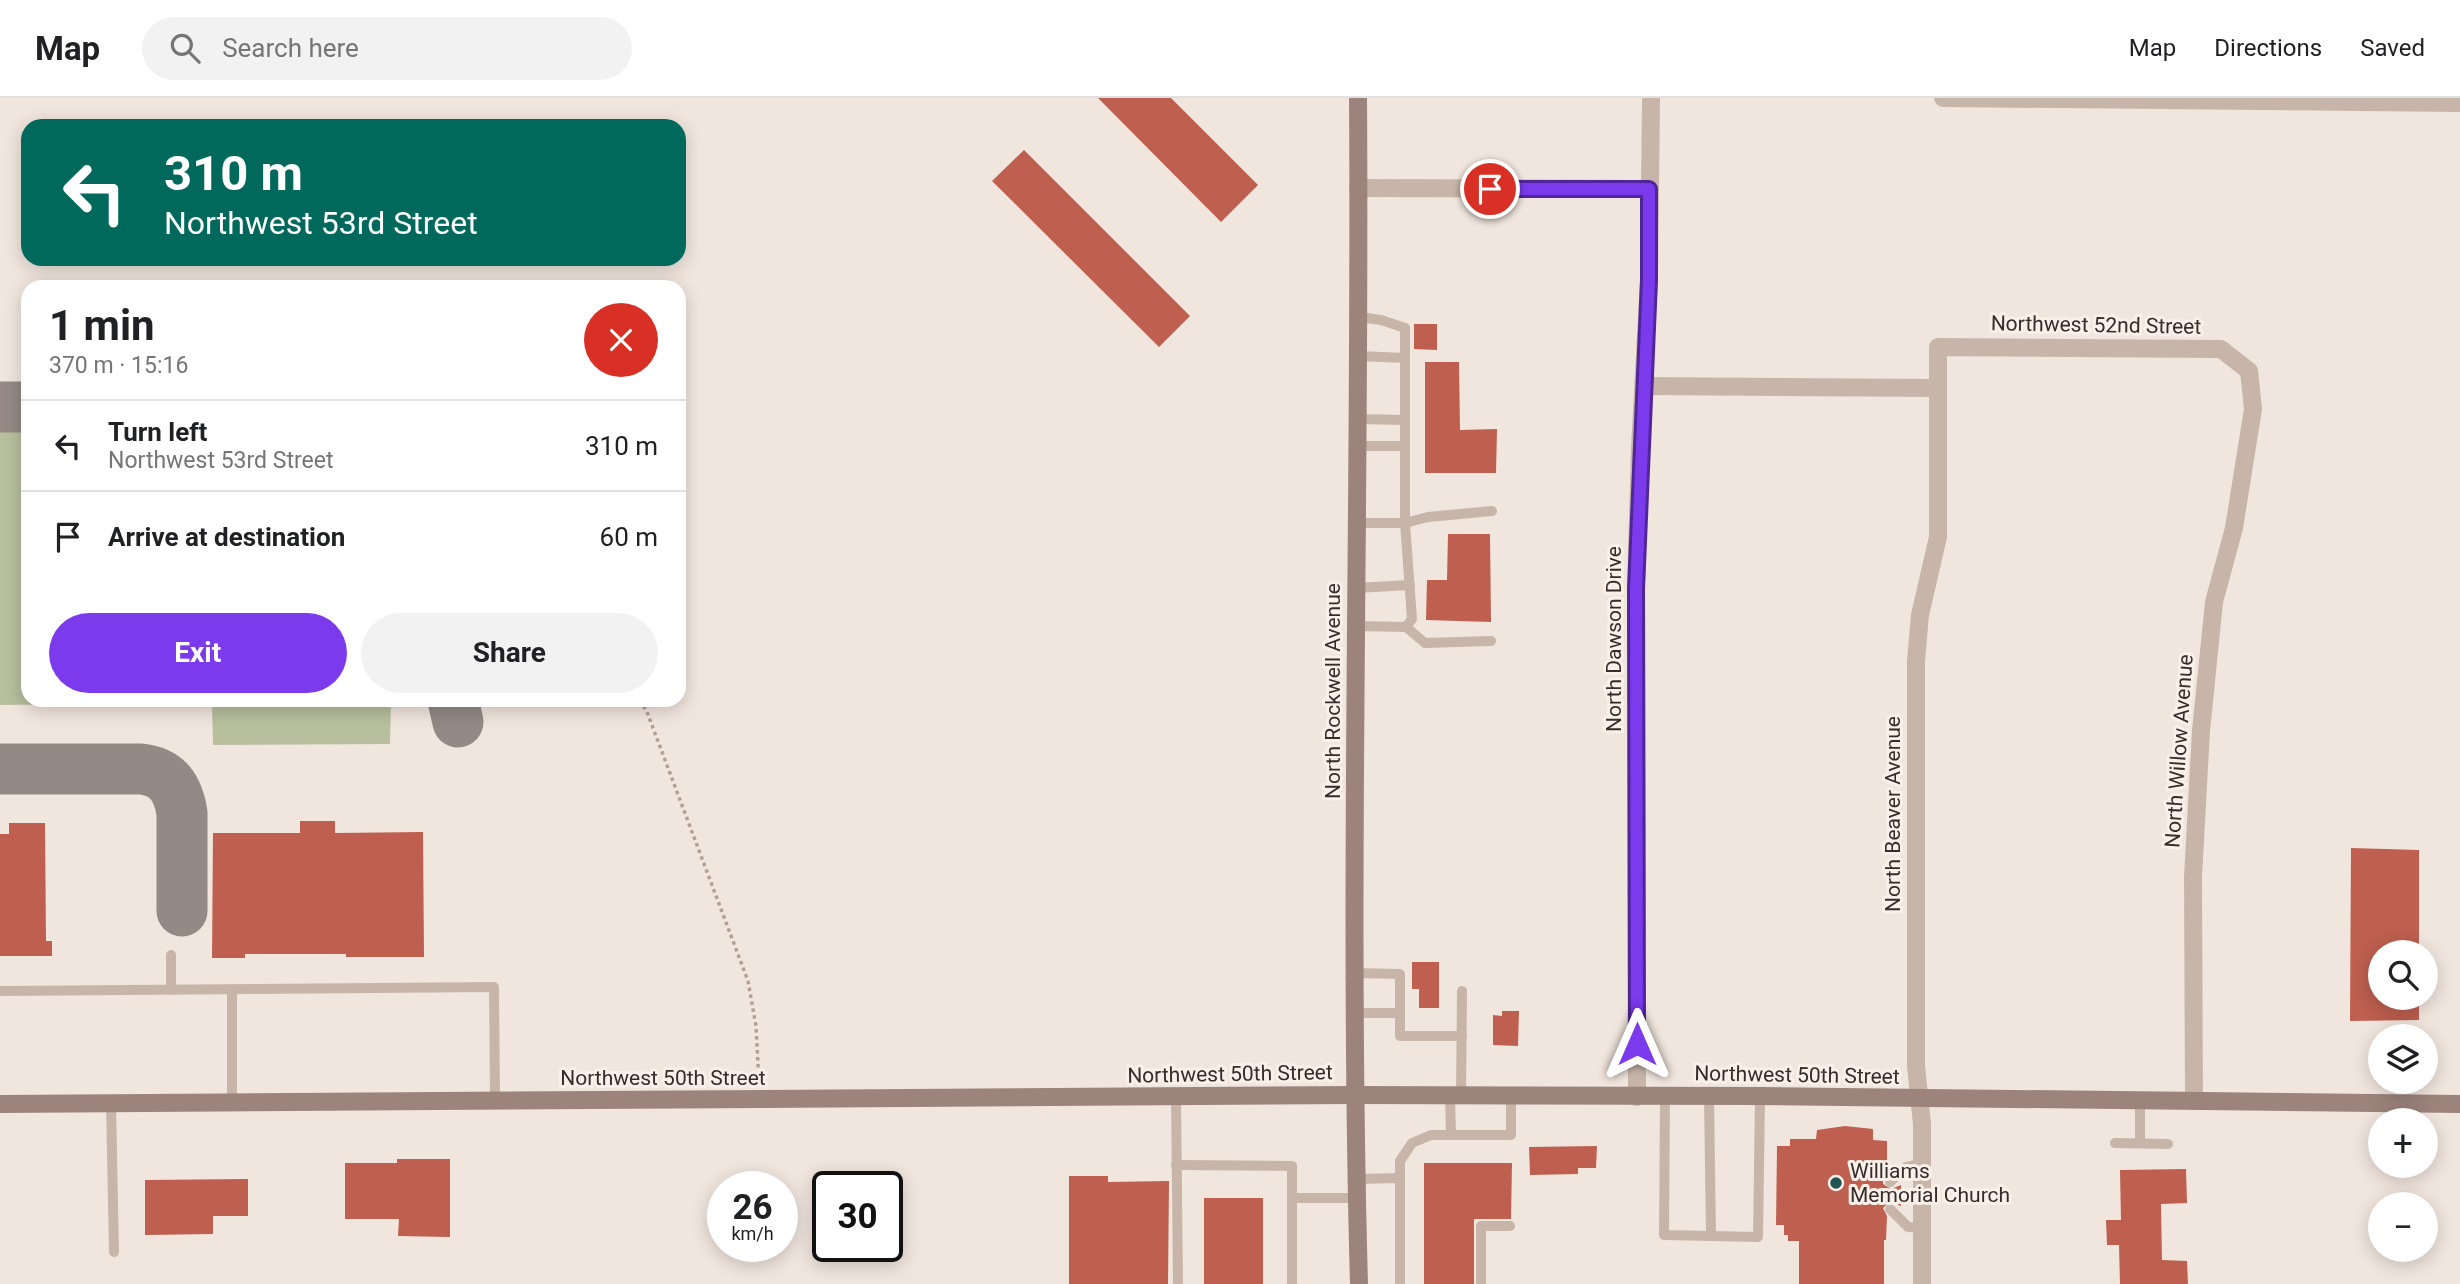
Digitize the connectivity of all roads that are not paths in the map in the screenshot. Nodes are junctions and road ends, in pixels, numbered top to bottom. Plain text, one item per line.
1 (1358, 98) edge
2 (1651, 98) edge
3 (1943, 98) edge
4 (2460, 103) edge
5 (1358, 188) junction
6 (1649, 189) junction
7 (1359, 317) junction
8 (1938, 347) joint
9 (1359, 356) junction
10 (1405, 358) junction
11 (1644, 386) junction
12 (1938, 388) junction
13 (2253, 410) joint
14 (1358, 419) junction
15 (1405, 420) junction
16 (1358, 446) junction
17 (1405, 446) junction
18 (1492, 511) dead end
19 (1357, 523) junction
20 (1405, 523) junction
21 (1410, 585) junction
22 (1356, 587) junction
23 (1356, 626) junction
24 (1406, 626) junction
25 (1491, 641) dead end
26 (171, 955) dead end
27 (1354, 973) junction
28 (232, 989) junction
29 (0, 990) edge
30 (171, 990) junction
31 (1462, 991) dead end
32 (1354, 1013) junction
33 (1400, 1013) junction
34 (1462, 1037) junction
35 (1354, 1095) junction
36 (1455, 1095) junction
37 (1511, 1096) junction
38 (1760, 1096) junction
39 (1176, 1097) junction
40 (1637, 1097) junction
41 (1665, 1097) junction
42 (1709, 1097) junction
43 (1919, 1099) junction
44 (495, 1101) junction
45 (2140, 1101) junction
46 (2194, 1101) junction
47 (111, 1103) junction
48 (232, 1103) junction
49 (0, 1104) edge
50 (2460, 1104) edge
51 (1451, 1135) junction
52 (2115, 1143) dead end
53 (2140, 1143) junction
54 (2168, 1144) dead end
55 (1922, 1164) junction
56 (1177, 1165) junction
57 (1399, 1178) junction
58 (1890, 1182) dead end
59 (1356, 1188) junction
60 (1292, 1198) junction
61 (1890, 1209) dead end
62 (1510, 1226) dead end
63 (1922, 1228) junction
64 (1710, 1236) junction
65 (114, 1252) dead end
66 (1178, 1284) edge
67 (1292, 1284) edge
68 (1359, 1284) edge
69 (1400, 1284) edge
70 (1481, 1284) edge
71 (1922, 1284) edge

1 - 5 street, North Rockwell Avenue
2 - 6 street, North Dawson Drive
3 - 4 street
5 - 6 street
5 - 7 street, North Rockwell Avenue
6 - 11 street, North Dawson Drive
7 - 9 street, North Rockwell Avenue
7 - 10 lane
8 - 12 street, North Beaver Avenue
8 - 13 street, Northwest 52nd Street
9 - 10 lane
9 - 14 street, North Rockwell Avenue
10 - 15 lane
11 - 12 street
11 - 40 street, North Dawson Drive
12 - 43 street, North Beaver Avenue
13 - 46 street, North Willow Avenue
14 - 15 lane
14 - 16 street, North Rockwell Avenue
15 - 17 lane
16 - 17 lane
16 - 19 street, North Rockwell Avenue
17 - 20 lane
18 - 20 lane
19 - 20 lane
19 - 22 street, North Rockwell Avenue
20 - 21 lane
21 - 22 lane
21 - 24 lane
22 - 23 street, North Rockwell Avenue
23 - 24 lane
23 - 27 street, North Rockwell Avenue
24 - 25 lane
26 - 30 lane
27 - 32 street, North Rockwell Avenue
27 - 33 lane
28 - 30 lane
28 - 44 lane
28 - 48 lane
29 - 30 lane
31 - 34 lane
32 - 33 lane
32 - 35 street, North Rockwell Avenue
33 - 34 lane
34 - 36 lane
35 - 36 street, Northwest 50th Street
35 - 39 street, Northwest 50th Street
35 - 59 street, North Rockwell Avenue
36 - 37 street, Northwest 50th Street
36 - 51 lane
37 - 40 street, Northwest 50th Street
37 - 51 lane
38 - 42 street, Northwest 50th Street
38 - 43 street, Northwest 50th Street
38 - 64 lane
39 - 44 street, Northwest 50th Street
39 - 56 lane
40 - 41 street, Northwest 50th Street
41 - 42 street, Northwest 50th Street
41 - 64 lane
42 - 64 lane
43 - 45 street, Northwest 50th Street
43 - 55 street, North Beaver Avenue
44 - 48 street, Northwest 50th Street
45 - 46 street, Northwest 50th Street
45 - 53 lane
46 - 50 street, Northwest 50th Street
47 - 48 street, Northwest 50th Street
47 - 49 street, Northwest 50th Street
47 - 65 lane
51 - 57 lane
52 - 53 lane
53 - 54 lane
55 - 58 lane
55 - 63 street, North Beaver Avenue
56 - 60 lane
56 - 66 lane
57 - 59 lane
57 - 69 lane
59 - 60 lane
59 - 68 street, North Rockwell Avenue
60 - 67 lane
61 - 63 lane
62 - 70 lane
63 - 71 street, North Beaver Avenue

